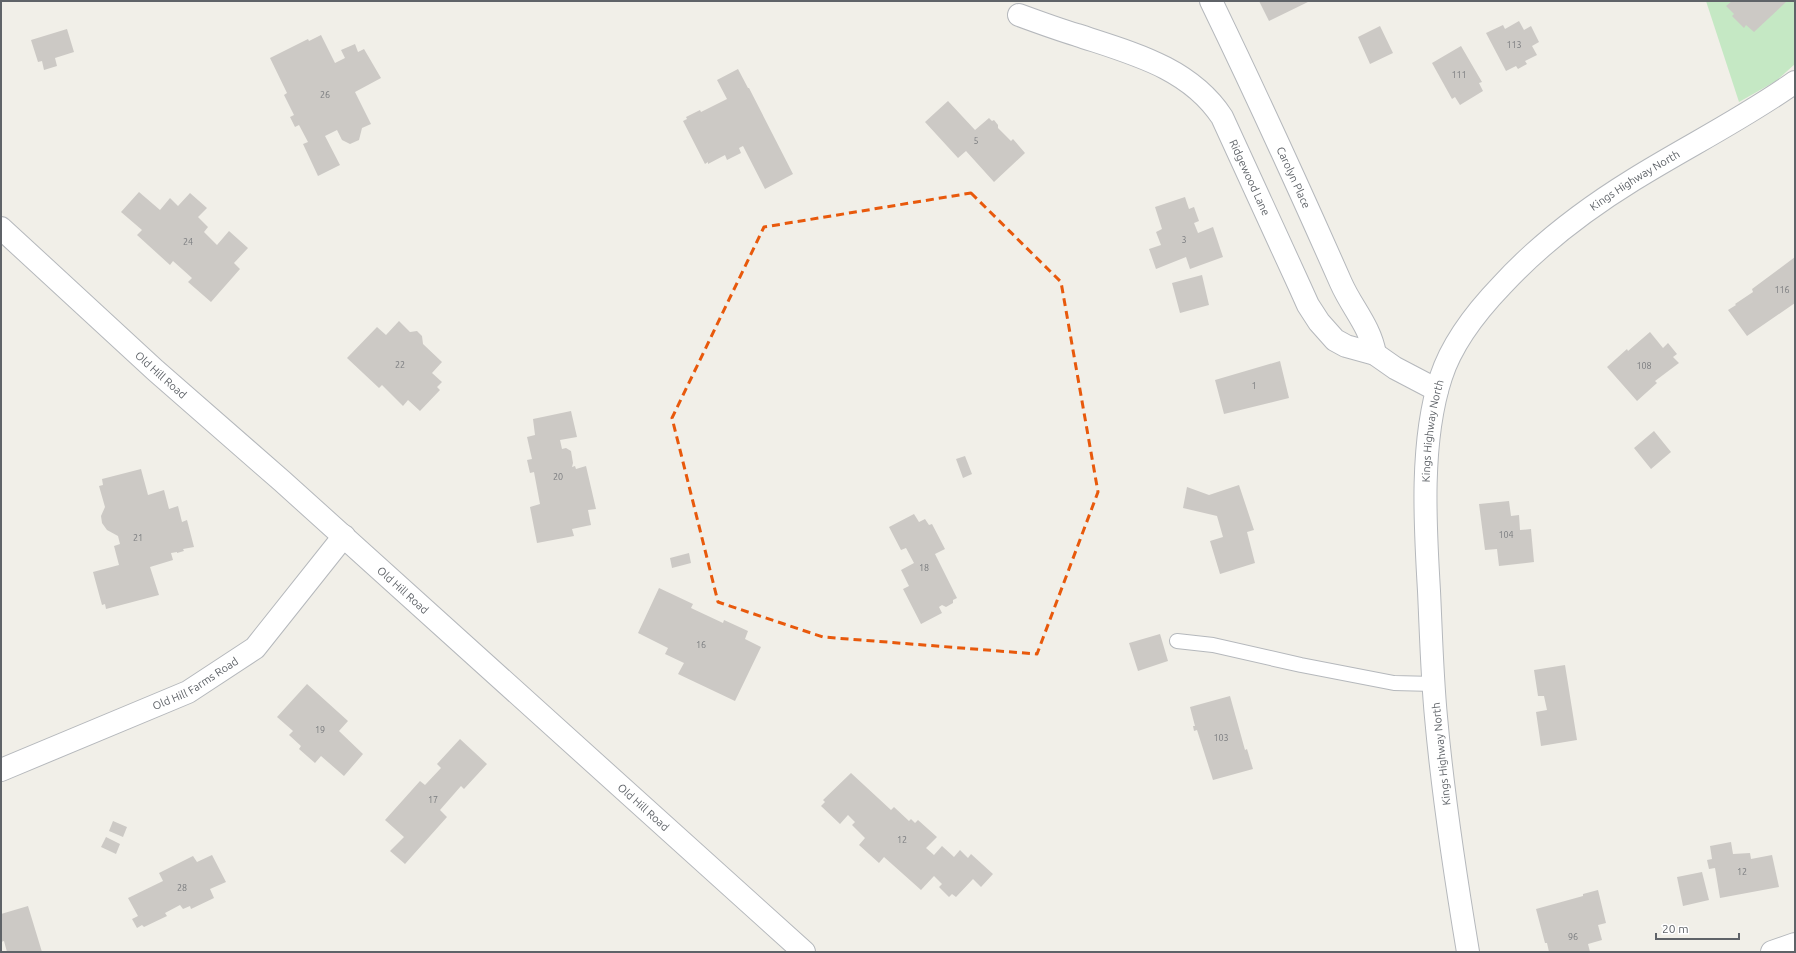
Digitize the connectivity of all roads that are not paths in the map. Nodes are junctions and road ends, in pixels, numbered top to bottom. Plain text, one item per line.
1 (1211, 1) edge
2 (1019, 15) dead end
3 (1795, 82) edge
4 (1, 228) edge
5 (1375, 354) junction
6 (1437, 390) junction
7 (344, 536) junction
8 (1177, 641) dead end
9 (1434, 684) junction
10 (1, 770) edge
11 (1795, 944) edge
12 (804, 952) edge
13 (1468, 952) edge
14 (1772, 952) edge

1 - 5 street, Carolyn Place
2 - 5 street, Ridgewood Lane
3 - 6 street, Kings Highway North
4 - 7 street, Old Hill Road
5 - 6 street, Ridgewood Lane
6 - 9 street, Kings Highway North
7 - 10 street, Old Hill Farms Road
7 - 12 street, Old Hill Road
8 - 9 lane
9 - 13 street, Kings Highway North
11 - 14 street

